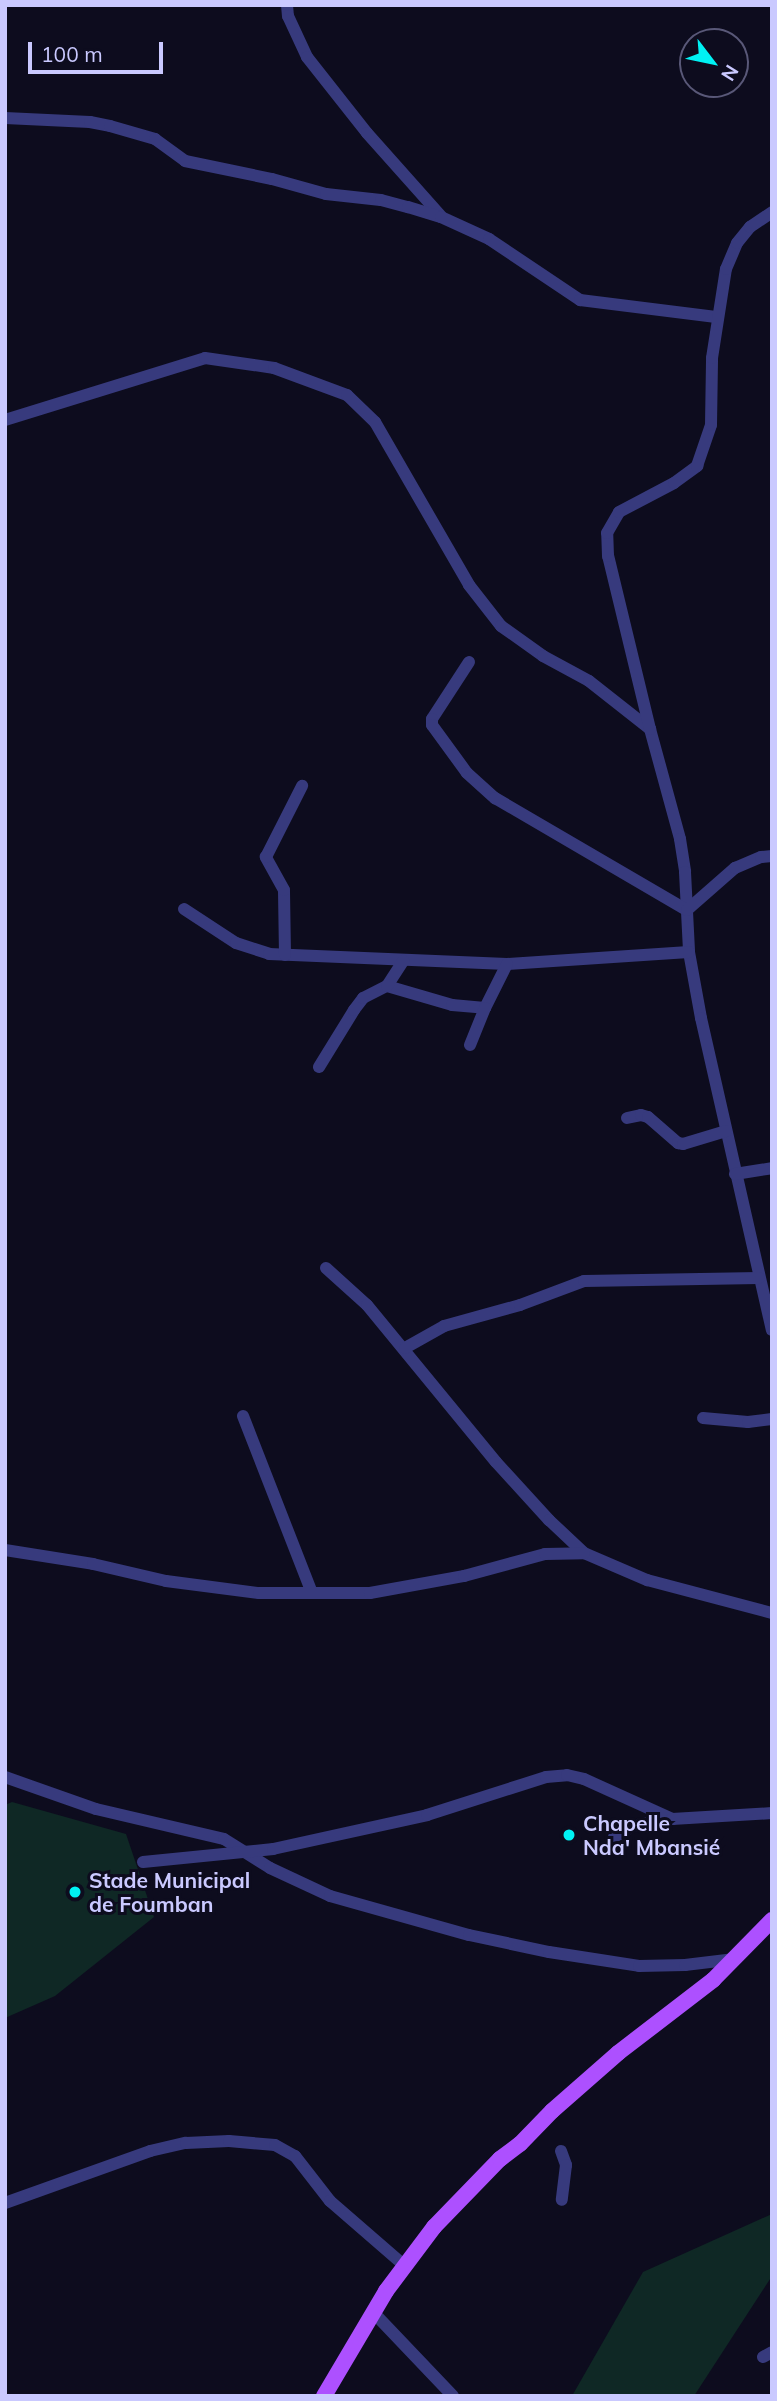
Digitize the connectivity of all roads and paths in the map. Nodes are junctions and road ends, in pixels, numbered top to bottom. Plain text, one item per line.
1 (287, 5) edge
2 (5, 118) edge
3 (772, 212) edge
4 (442, 217) junction
5 (716, 317) junction
6 (5, 420) edge
7 (469, 662) dead end
8 (650, 729) junction
9 (302, 786) dead end
10 (772, 856) edge
11 (184, 908) dead end
12 (687, 910) junction
13 (689, 953) junction
14 (285, 955) junction
15 (403, 961) junction
16 (507, 964) junction
17 (387, 986) junction
18 (485, 1008) junction
19 (470, 1045) dead end
20 (319, 1067) dead end
21 (628, 1118) dead end
22 (726, 1130) junction
23 (772, 1168) edge
24 (735, 1174) junction
25 (326, 1268) dead end
26 (759, 1278) junction
27 (772, 1329) edge
28 (405, 1348) junction
29 (243, 1416) dead end
30 (703, 1418) dead end
31 (772, 1419) edge
32 (5, 1549) edge
33 (584, 1553) junction
34 (312, 1593) junction
35 (772, 1613) edge
36 (5, 1777) edge
37 (772, 1813) edge
38 (672, 1819) junction
39 (614, 1837) dead end
40 (250, 1853) junction
41 (143, 1862) dead end
42 (772, 1920) edge
43 (735, 1959) junction
44 (561, 2151) dead end
45 (562, 2200) dead end
46 (5, 2203) edge
47 (404, 2265) junction
48 (373, 2312) junction
49 (324, 2396) edge
50 (453, 2396) edge

1 - 4 street
2 - 4 street
3 - 5 street
4 - 5 street
5 - 8 street
6 - 8 street
7 - 12 street
8 - 12 street
9 - 14 street
10 - 12 street
11 - 14 street
12 - 13 street
13 - 16 street
13 - 22 street
14 - 15 street
15 - 16 street
15 - 17 street
16 - 18 street
17 - 18 street
17 - 20 street
18 - 19 street
21 - 22 street
22 - 24 street
23 - 24 street
24 - 26 street
25 - 28 street
26 - 27 street
26 - 28 street
28 - 33 street
29 - 34 street
30 - 31 street
32 - 34 street
33 - 34 street
33 - 35 street
36 - 40 street
37 - 38 street
38 - 39 street
38 - 40 street
40 - 41 street
40 - 43 street
42 - 43 main road
43 - 47 main road
44 - 45 street
46 - 47 street
47 - 48 main road
48 - 49 main road
48 - 50 street

